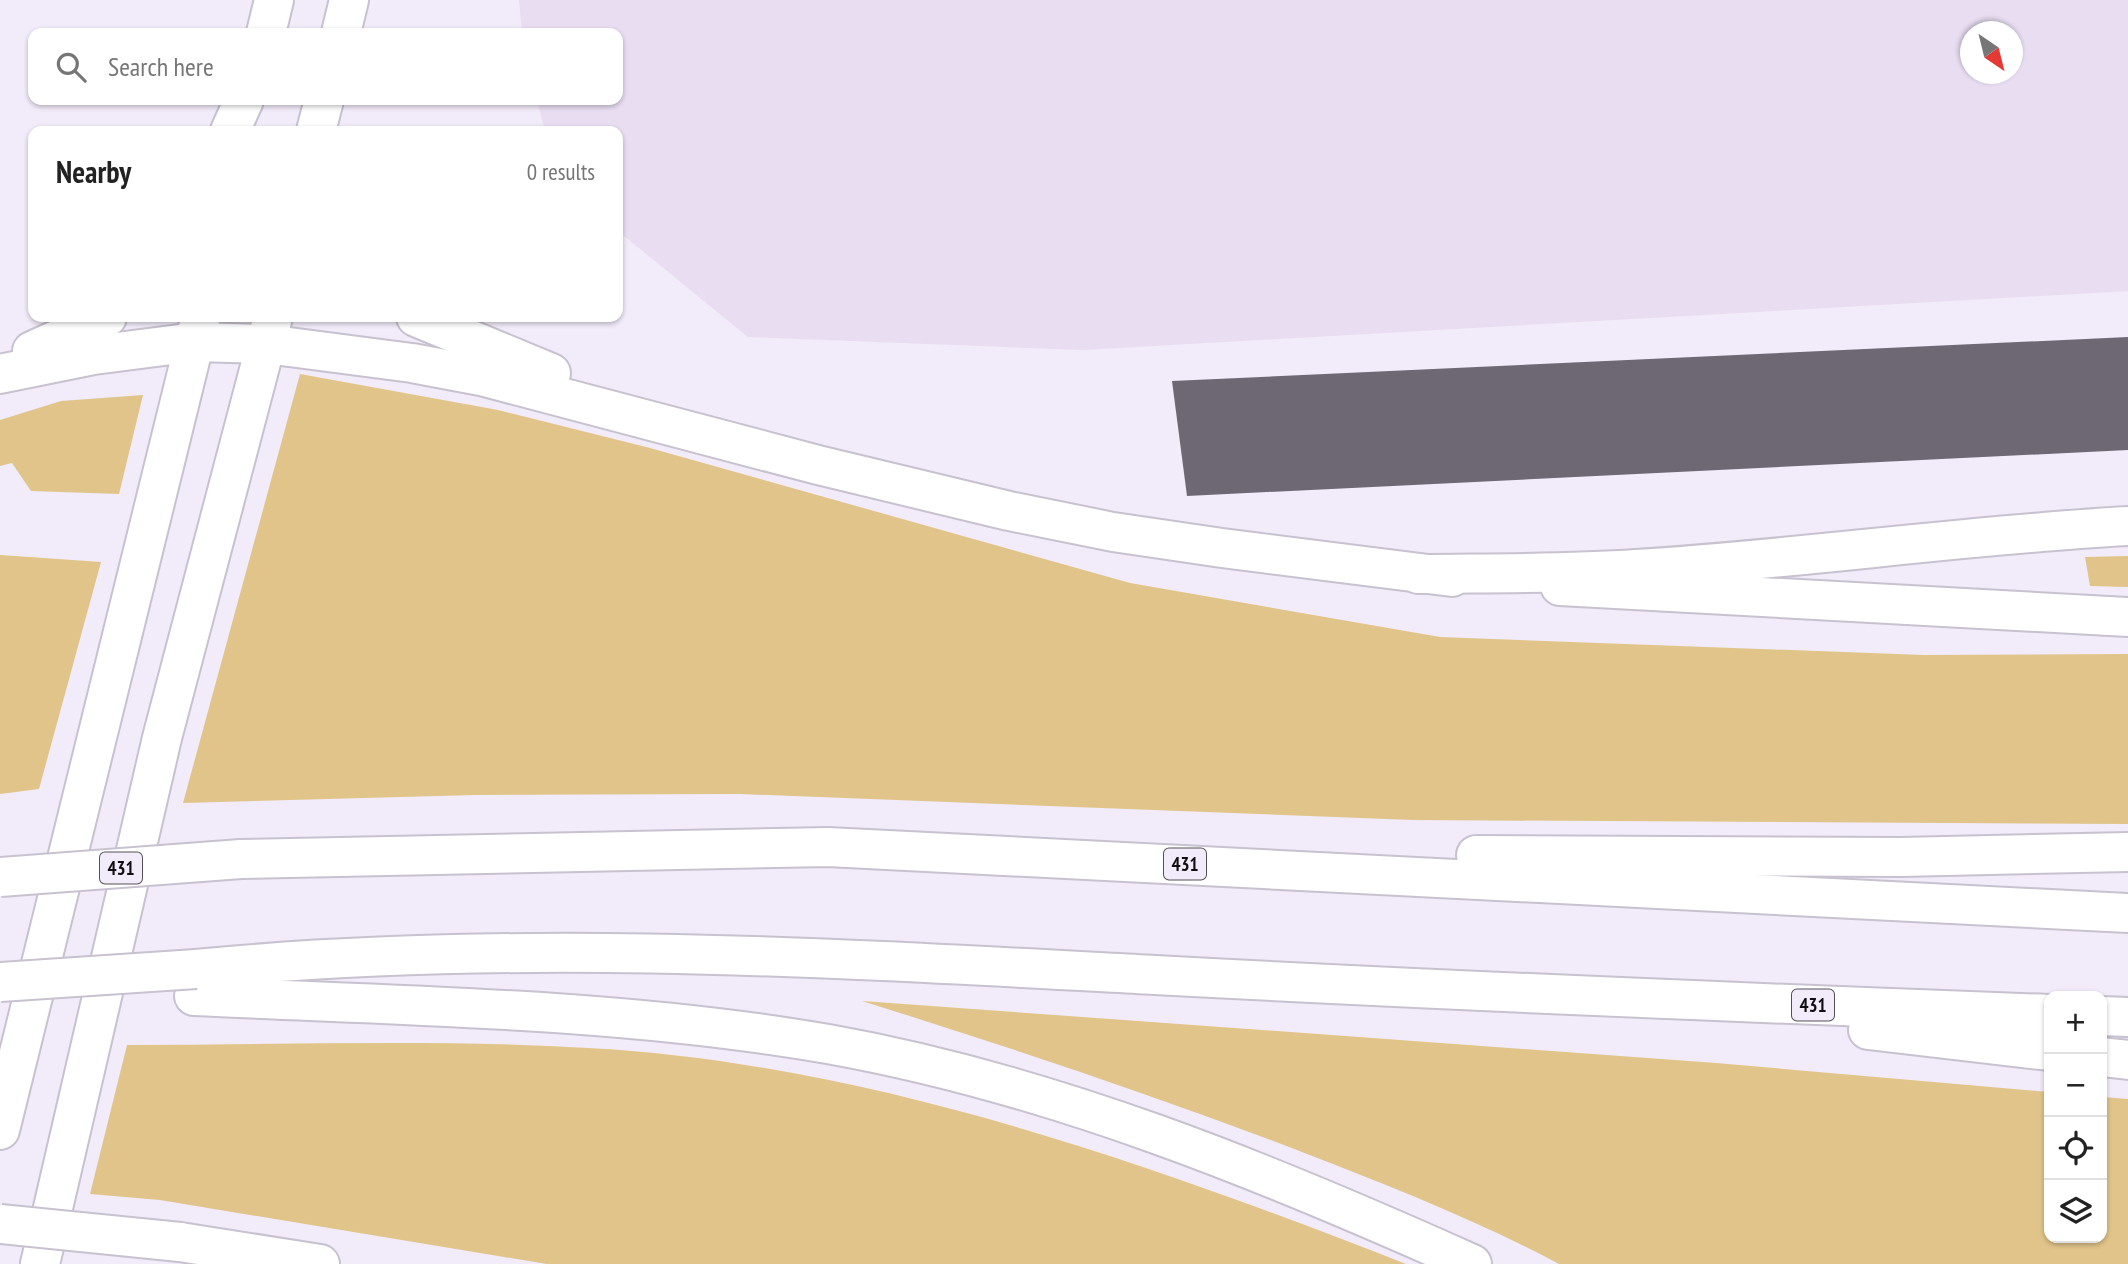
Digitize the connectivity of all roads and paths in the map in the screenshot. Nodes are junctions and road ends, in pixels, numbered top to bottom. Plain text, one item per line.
1 (274, 0) edge
2 (349, 0) edge
3 (267, 28) edge
4 (342, 28) edge
5 (242, 105) edge
6 (249, 105) edge
7 (324, 105) edge
8 (325, 105) edge
9 (232, 126) edge
10 (243, 126) edge
11 (317, 126) edge
12 (328, 126) edge
13 (96, 322) edge
14 (428, 322) edge
15 (198, 329) edge
16 (270, 330) edge
17 (0, 365) edge
18 (0, 374) edge
19 (695, 433) junction
20 (2128, 526) edge
21 (1418, 574) junction
22 (2128, 617) edge
23 (2128, 852) edge
24 (979, 854) junction
25 (0, 877) edge
26 (2128, 913) edge
27 (195, 983) junction
28 (0, 984) edge
29 (1577, 997) junction
30 (2044, 1014) edge
31 (2107, 1016) edge
32 (2128, 1017) edge
33 (2044, 1050) edge
34 (2107, 1058) edge
35 (2128, 1060) edge
36 (0, 1130) edge
37 (0, 1224) edge
38 (40, 1264) edge
39 (320, 1264) edge
40 (1472, 1264) edge

1 - 3 main road
2 - 4 main road
5 - 9 main road
6 - 10 main road
7 - 11 main road
8 - 12 main road
13 - 17 main road
14 - 19 main road
15 - 16 main road
15 - 18 main road
15 - 36 main road
16 - 19 main road
16 - 38 main road
19 - 21 main road
20 - 21 main road
21 - 22 main road
23 - 24 main road
24 - 25 main road, 431, bridge
24 - 26 main road, 431
27 - 28 main road, 431, bridge
27 - 29 main road, 431
27 - 40 main road
29 - 30 main road, 431
29 - 33 main road
31 - 32 main road
34 - 35 main road
37 - 39 main road, bridge

